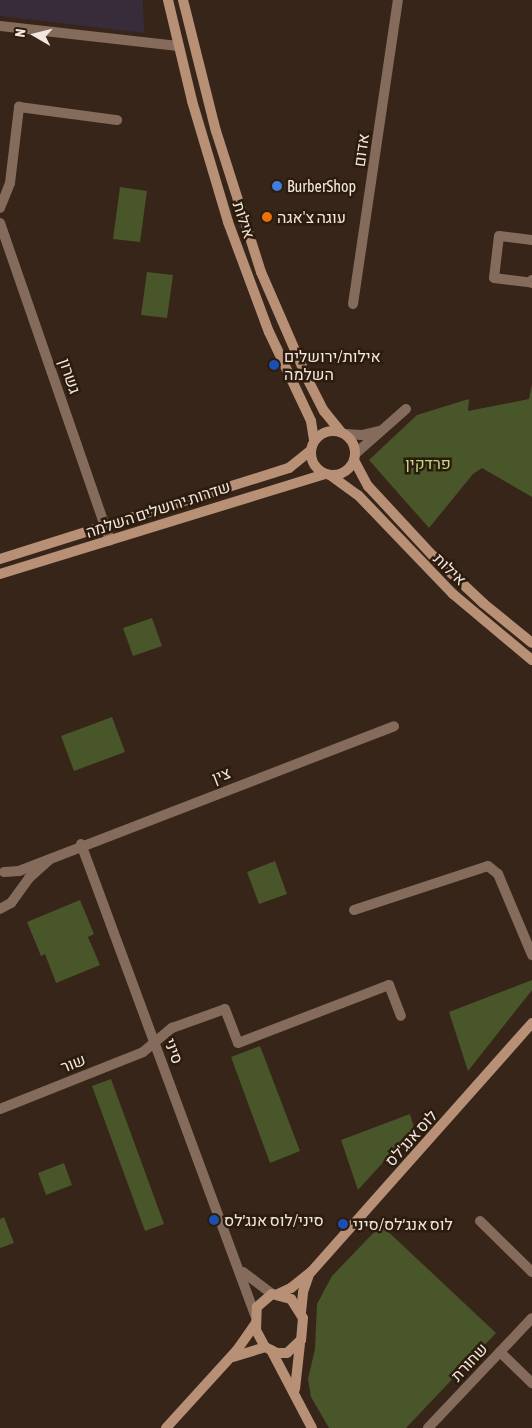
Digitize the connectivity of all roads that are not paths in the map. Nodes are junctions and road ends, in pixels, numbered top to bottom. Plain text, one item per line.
1 (168, 0) edge
2 (183, 0) edge
3 (398, 0) edge
4 (0, 26) edge
5 (178, 46) junction
6 (117, 120) dead end
7 (0, 208) edge
8 (0, 223) edge
9 (532, 240) edge
10 (532, 280) edge
11 (353, 304) dead end
12 (406, 409) dead end
13 (383, 430) junction
14 (343, 433) junction
15 (313, 446) junction
16 (355, 457) junction
17 (328, 474) junction
18 (105, 525) junction
19 (110, 540) junction
20 (0, 559) edge
21 (0, 574) edge
22 (532, 643) edge
23 (532, 660) edge
24 (394, 726) dead end
25 (81, 844) junction
26 (60, 852) junction
27 (2, 872) edge
28 (14, 898) junction
29 (1, 909) edge
30 (354, 910) dead end
31 (532, 955) edge
32 (401, 1016) dead end
33 (532, 1023) edge
34 (155, 1042) junction
35 (0, 1109) edge
36 (480, 1221) dead end
37 (240, 1268) junction
38 (311, 1272) junction
39 (532, 1272) edge
40 (275, 1294) junction
41 (301, 1312) junction
42 (532, 1318) edge
43 (255, 1319) junction
44 (301, 1340) junction
45 (268, 1348) junction
46 (500, 1352) junction
47 (230, 1358) junction
48 (532, 1383) edge
49 (295, 1395) junction
50 (166, 1428) edge
51 (312, 1428) edge
52 (428, 1428) edge

1 - 5 street, אילות
2 - 14 street, אילות
3 - 11 street, אדום
4 - 5 street
5 - 15 street, אילות
6 - 7 street
8 - 18 street, גשרון
9 - 10 street
12 - 13 street
13 - 14 street
13 - 16 street
14 - 15 street
14 - 16 street
15 - 17 street
15 - 18 street, שדרות ירושלים השלמה
16 - 17 street
16 - 22 street, אילות
17 - 19 street, שדרות ירושלים השלמה
17 - 23 street, אילות
18 - 19 street, גשרון
18 - 20 street, שדרות ירושלים השלמה
19 - 21 street, שדרות ירושלים השלמה
24 - 25 street, צין
25 - 26 street, צין
25 - 34 street, סיני
26 - 27 street, צין
26 - 28 street, צין
27 - 28 street
28 - 29 street, צין
30 - 31 street
32 - 34 street, שור
33 - 38 street, לוס אנג'לס
34 - 35 street, שור
34 - 37 street, סיני
36 - 39 street
37 - 40 street, סיני
37 - 43 street, סיני
38 - 40 street, לוס אנג'לס
38 - 41 street, לוס אנג'לס
40 - 41 street
40 - 43 street
41 - 44 street
42 - 46 street, שחורת
43 - 45 street
43 - 47 street
44 - 45 street
44 - 49 street
45 - 47 street
45 - 49 street
46 - 48 street
46 - 52 street, שחורת
47 - 50 street
49 - 51 street

